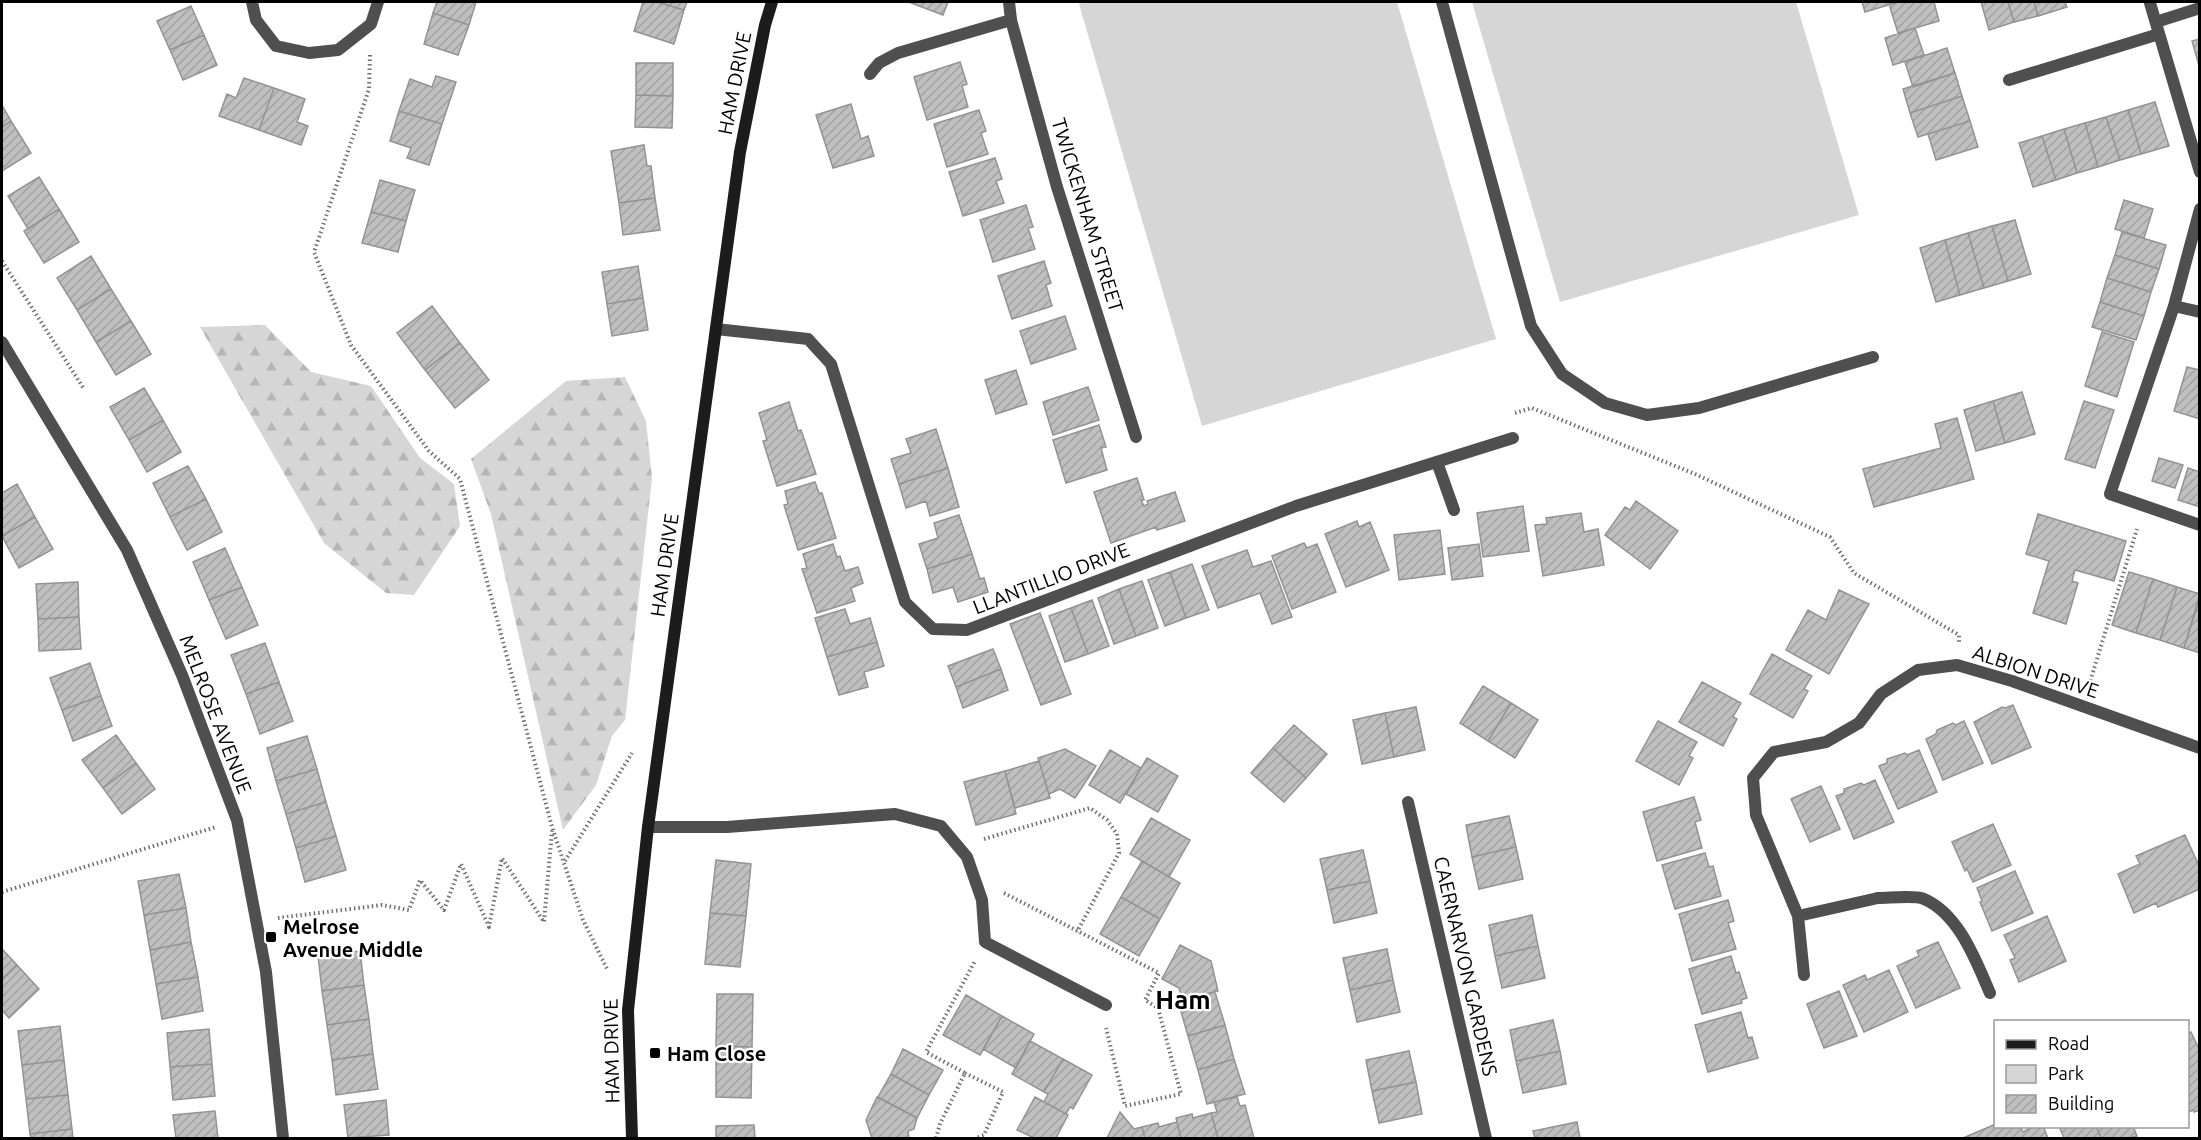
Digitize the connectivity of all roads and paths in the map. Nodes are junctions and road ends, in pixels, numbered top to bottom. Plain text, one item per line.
1 (252, 2) edge
2 (378, 2) edge
3 (772, 2) edge
4 (1009, 2) edge
5 (1442, 2) edge
6 (2150, 3) dead end
7 (2199, 8) edge
8 (1011, 20) junction
9 (370, 24) junction
10 (2157, 28) junction
11 (870, 74) dead end
12 (2009, 80) dead end
13 (2199, 172) edge
14 (2199, 209) edge
15 (2, 261) edge
16 (2174, 306) junction
17 (2199, 312) edge
18 (716, 329) junction
19 (2, 342) edge
20 (1873, 357) dead end
21 (84, 389) dead end
22 (1136, 437) dead end
23 (1513, 438) joint
24 (1437, 462) junction
25 (2144, 507) junction
26 (1454, 510) dead end
27 (2199, 525) edge
28 (1957, 665) junction
29 (2083, 706) junction
30 (2199, 748) edge
31 (633, 751) dead end
32 (1408, 802) dead end
33 (237, 820) junction
34 (552, 827) junction
35 (648, 827) junction
36 (957, 845) junction
37 (565, 862) junction
38 (977, 886) junction
39 (2, 892) edge
40 (1798, 916) junction
41 (256, 921) junction
42 (1077, 932) junction
43 (985, 942) junction
44 (1804, 975) dead end
45 (1990, 993) dead end
46 (1103, 1003) joint
47 (628, 1010) junction
48 (964, 1073) junction
49 (283, 1138) edge
50 (632, 1138) edge
51 (936, 1138) edge
52 (976, 1138) edge
53 (1486, 1138) edge

1 - 9 street
2 - 9 street
3 - 18 street, HAM DRIVE
4 - 8 street, TWICKENHAM STREET
5 - 20 street
6 - 10 street
7 - 10 street
8 - 11 street
8 - 22 street, TWICKENHAM STREET
9 - 34 path
10 - 12 street
10 - 13 street
14 - 16 street
15 - 21 path
16 - 17 street
16 - 25 street
18 - 24 street, LLANTILLIO DRIVE
18 - 35 street, HAM DRIVE
19 - 33 street, MELROSE AVENUE
23 - 24 street, LLANTILLIO DRIVE
23 - 28 path
24 - 26 street
25 - 27 street
25 - 29 path
28 - 29 street, ALBION DRIVE
28 - 40 street, ALBION DRIVE
29 - 30 street, ALBION DRIVE
31 - 37 path
32 - 53 street, CAERNARVON GARDENS
33 - 39 path
33 - 41 street, MELROSE AVENUE
34 - 37 path
34 - 41 path
35 - 36 street
35 - 47 street, HAM DRIVE
36 - 38 street
36 - 42 path
37 - 47 path
38 - 42 path
38 - 43 street
40 - 44 street, ALBION DRIVE
40 - 45 street
41 - 49 street, MELROSE AVENUE
42 - 46 path
43 - 46 street
43 - 48 path
47 - 50 street, HAM DRIVE
48 - 51 path
48 - 52 path

